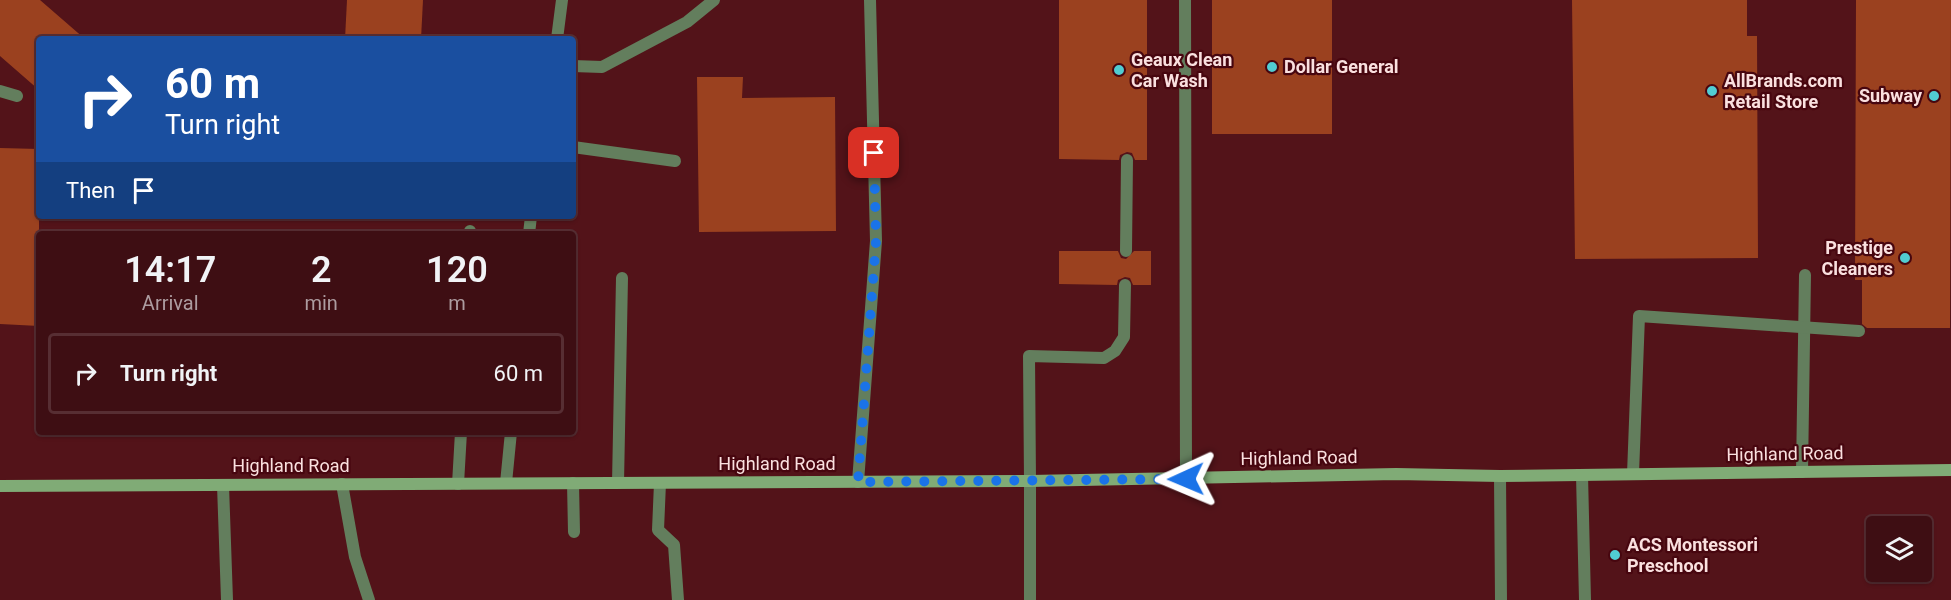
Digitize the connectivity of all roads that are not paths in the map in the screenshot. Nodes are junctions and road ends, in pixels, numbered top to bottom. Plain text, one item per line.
1 (562, 0) edge
2 (714, 0) edge
3 (870, 0) edge
4 (1185, 0) edge
5 (557, 36) edge
6 (576, 66) edge
7 (0, 91) edge
8 (17, 96) dead end
9 (576, 147) edge
10 (1127, 160) dead end
11 (675, 161) dead end
12 (1126, 251) dead end
13 (1805, 275) dead end
14 (622, 278) dead end
15 (1125, 285) dead end
16 (1804, 329) junction
17 (1859, 331) dead end
18 (461, 435) edge
19 (511, 435) edge
20 (1951, 470) edge
21 (1802, 472) junction
22 (1633, 474) junction
23 (1582, 475) junction
24 (1500, 476) junction
25 (1186, 479) junction
26 (1030, 480) junction
27 (858, 482) junction
28 (506, 483) junction
29 (573, 483) junction
30 (618, 483) junction
31 (660, 483) junction
32 (223, 484) junction
33 (342, 484) junction
34 (458, 484) junction
35 (0, 486) edge
36 (574, 532) dead end
37 (227, 600) edge
38 (369, 600) edge
39 (678, 600) edge
40 (1030, 600) edge
41 (1501, 600) edge
42 (1585, 600) edge

1 - 5 street
2 - 6 street
3 - 27 street
4 - 25 street
7 - 8 street
9 - 11 street
10 - 12 street
13 - 16 street
14 - 30 street
15 - 26 street
16 - 17 street
16 - 21 street
16 - 22 street
18 - 34 street
19 - 28 street
20 - 21 main road, Highland Road
21 - 22 main road, Highland Road
22 - 23 main road, Highland Road
23 - 24 main road, Highland Road
23 - 42 street
24 - 25 main road, Highland Road
24 - 41 street
25 - 26 main road, Highland Road
26 - 27 main road, Highland Road
26 - 40 street
27 - 31 main road, Highland Road
28 - 29 main road, Highland Road
28 - 34 main road, Highland Road
29 - 30 main road, Highland Road
29 - 36 street
30 - 31 main road, Highland Road
31 - 39 street
32 - 33 main road, Highland Road
32 - 35 main road, Highland Road
32 - 37 street
33 - 34 main road, Highland Road
33 - 38 street

